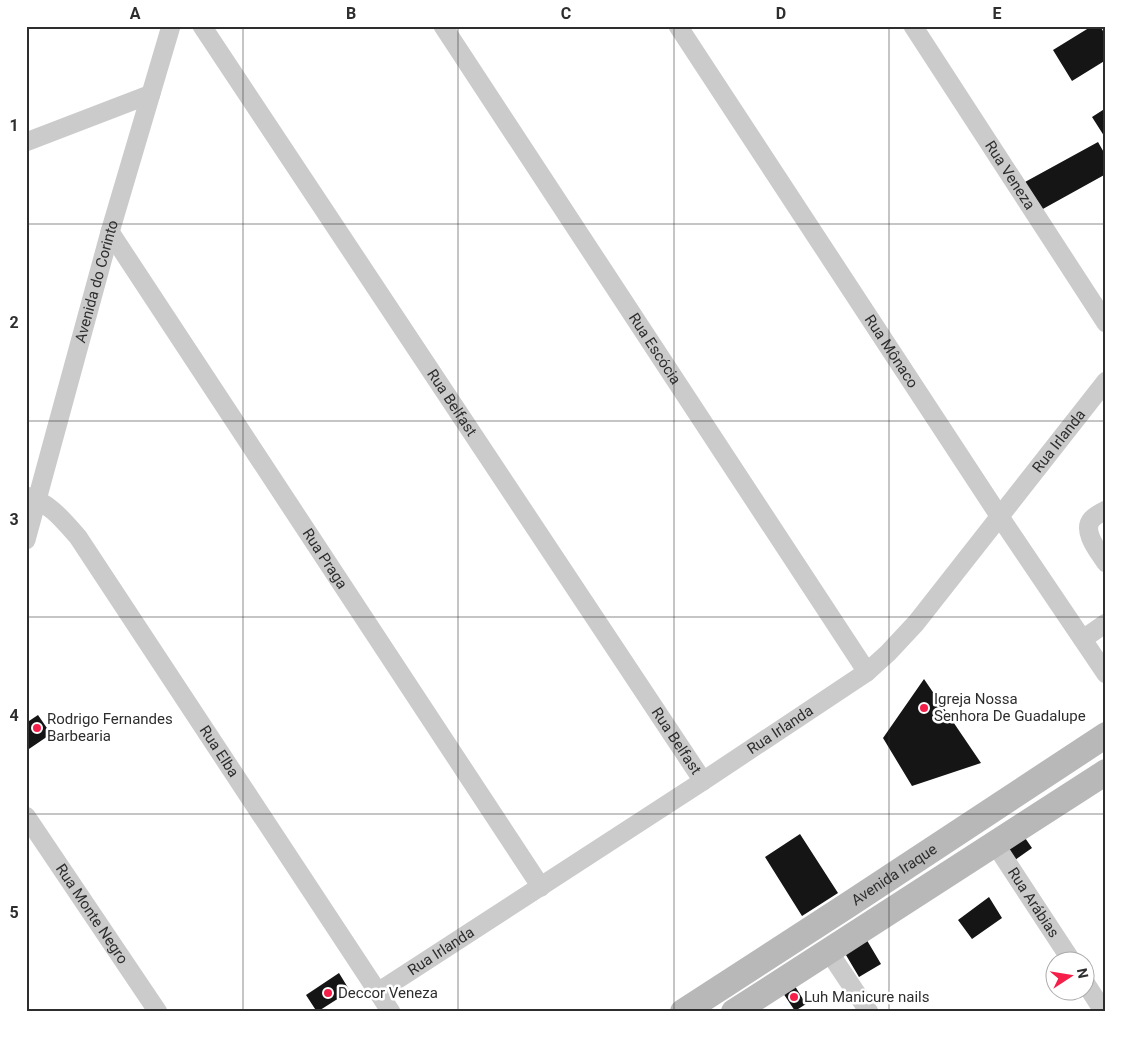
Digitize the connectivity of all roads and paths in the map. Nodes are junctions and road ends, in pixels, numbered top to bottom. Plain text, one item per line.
1 (171, 26) edge
2 (202, 26) edge
3 (443, 26) edge
4 (678, 26) edge
5 (913, 26) edge
6 (151, 94) junction
7 (26, 142) edge
8 (110, 232) junction
9 (1106, 323) edge
10 (1106, 381) edge
11 (32, 498) edge
12 (1106, 510) edge
13 (1000, 517) junction
14 (26, 540) edge
15 (1106, 563) edge
16 (1106, 623) edge
17 (1083, 639) junction
18 (867, 672) junction
19 (1106, 674) edge
20 (1106, 734) edge
21 (1106, 772) edge
22 (703, 781) junction
23 (26, 816) edge
24 (995, 844) junction
25 (541, 887) junction
26 (1064, 950) edge
27 (829, 952) junction
28 (378, 992) junction
29 (1094, 996) edge
30 (158, 1012) edge
31 (391, 1012) edge
32 (683, 1012) edge
33 (734, 1012) edge
34 (869, 1012) edge
35 (1104, 1012) edge

1 - 6 street, Avenida do Corinto
2 - 22 street, Rua Belfast
3 - 18 street, Rua Escócia
4 - 13 street, Rua Mônaco
5 - 9 street, Rua Veneza
6 - 7 street
6 - 8 street, Avenida do Corinto
8 - 11 street, Avenida do Corinto
8 - 25 street, Rua Praga
10 - 13 street, Rua Irlanda
11 - 14 street, Avenida do Corinto
11 - 28 street, Rua Elba
12 - 15 street
13 - 17 street, Rua Mônaco
13 - 18 street, Rua Irlanda
16 - 17 street
17 - 19 street, Rua Mônaco
18 - 22 street, Rua Irlanda
20 - 32 street, Avenida Iraque
21 - 24 street, Avenida Iraque
22 - 25 street, Rua Irlanda
23 - 30 street, Rua Monte Negro
24 - 26 street, Rua Arábias
24 - 27 street, Avenida Iraque
25 - 28 street, Rua Irlanda
27 - 33 street, Avenida Iraque
27 - 34 street
28 - 31 street, Rua Elba
29 - 35 street

